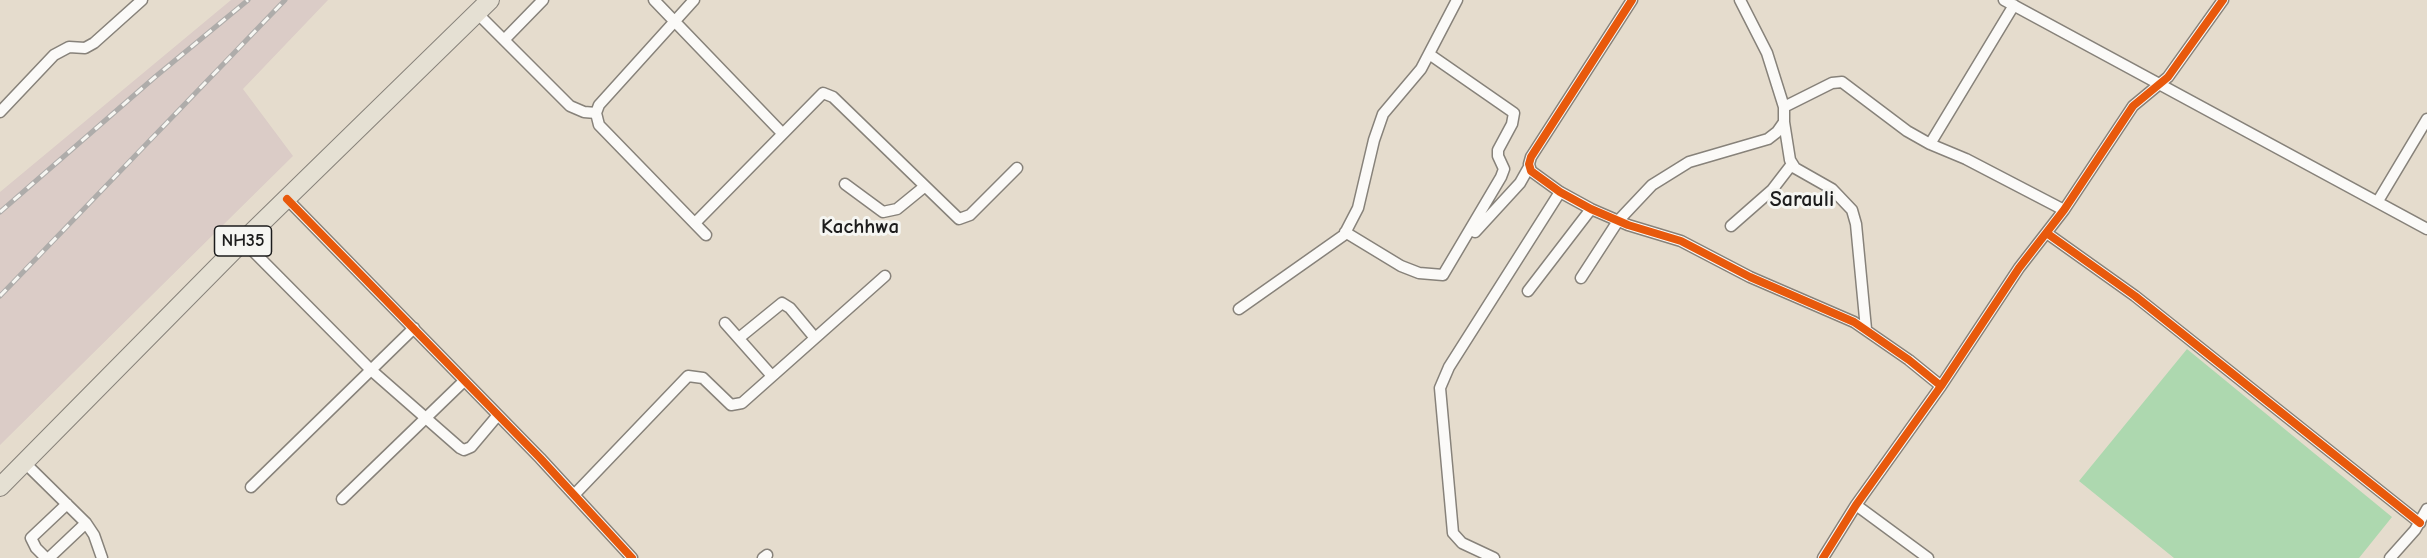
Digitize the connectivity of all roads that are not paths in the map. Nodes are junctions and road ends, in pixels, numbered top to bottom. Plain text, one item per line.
1 (142, 0) edge
2 (490, 0) edge
3 (543, 0) edge
4 (654, 0) edge
5 (694, 0) edge
6 (1457, 0) edge
7 (1632, 0) edge
8 (1740, 0) edge
9 (2223, 0) edge
10 (2009, 3) edge
11 (477, 13) junction
12 (675, 21) junction
13 (504, 40) junction
14 (1429, 54) junction
15 (2159, 85) junction
16 (1784, 107) junction
17 (0, 112) edge
18 (596, 113) junction
19 (2427, 119) edge
20 (1784, 122) junction
21 (782, 133) junction
22 (1930, 144) junction
23 (1792, 164) junction
24 (1529, 167) junction
25 (1017, 168) dead end
26 (845, 184) dead end
27 (924, 187) junction
28 (1560, 192) junction
29 (287, 199) junction
30 (2378, 201) junction
31 (1591, 208) junction
32 (2064, 210) junction
33 (1618, 221) junction
34 (695, 224) junction
35 (1731, 226) dead end
36 (2427, 229) edge
37 (1345, 232) junction
38 (2048, 234) junction
39 (706, 235) dead end
40 (243, 241) junction
41 (1460, 248) junction
42 (885, 276) dead end
43 (1581, 278) dead end
44 (1528, 291) dead end
45 (1239, 309) dead end
46 (725, 323) dead end
47 (414, 328) junction
48 (1866, 329) junction
49 (739, 338) junction
50 (815, 338) junction
51 (371, 370) junction
52 (772, 376) junction
53 (464, 381) junction
54 (1941, 386) junction
55 (498, 415) junction
56 (426, 418) junction
57 (25, 463) junction
58 (0, 487) edge
59 (251, 487) dead end
60 (574, 495) junction
61 (342, 498) dead end
62 (67, 504) junction
63 (1856, 505) junction
64 (2427, 509) edge
65 (2420, 522) junction
66 (86, 523) junction
67 (98, 556) edge
68 (48, 558) edge
69 (632, 558) edge
70 (1494, 558) edge
71 (1822, 558) edge
72 (1928, 558) edge
73 (2390, 558) edge

1 - 17 street
2 - 11 highway, NH35
3 - 13 street
4 - 12 street
5 - 12 street
6 - 14 street
7 - 24 street
8 - 16 street
9 - 15 street
10 - 15 street
10 - 22 street
11 - 13 street
11 - 29 highway, NH35
12 - 18 street
12 - 21 street
13 - 18 street
14 - 37 street
14 - 41 street
15 - 30 street
15 - 32 street
16 - 20 street
16 - 22 street
18 - 34 street
19 - 30 street
20 - 23 street
20 - 33 street
21 - 27 street
21 - 34 street
22 - 32 street
23 - 35 street
23 - 48 street
24 - 28 street
24 - 41 street
25 - 27 street
26 - 27 street
28 - 31 street
28 - 70 street
29 - 40 highway, NH35
29 - 47 street
30 - 36 street
31 - 33 street
31 - 44 street
32 - 38 street
33 - 43 street
33 - 48 street
34 - 39 street
37 - 41 street
37 - 45 street
38 - 54 street
38 - 65 street
40 - 51 street
40 - 57 highway, NH35
42 - 50 street
46 - 49 street
47 - 51 street
47 - 53 street
48 - 54 street
49 - 50 street
49 - 52 street
50 - 52 street
51 - 56 street
51 - 59 street
52 - 60 street
53 - 55 street
53 - 56 street
54 - 63 street
55 - 56 street
55 - 60 street
56 - 61 street
57 - 58 highway, NH35
57 - 62 street
60 - 69 street
62 - 66 street
62 - 68 street
63 - 71 street
63 - 72 street
64 - 65 street
65 - 73 street
66 - 67 street
66 - 68 street

